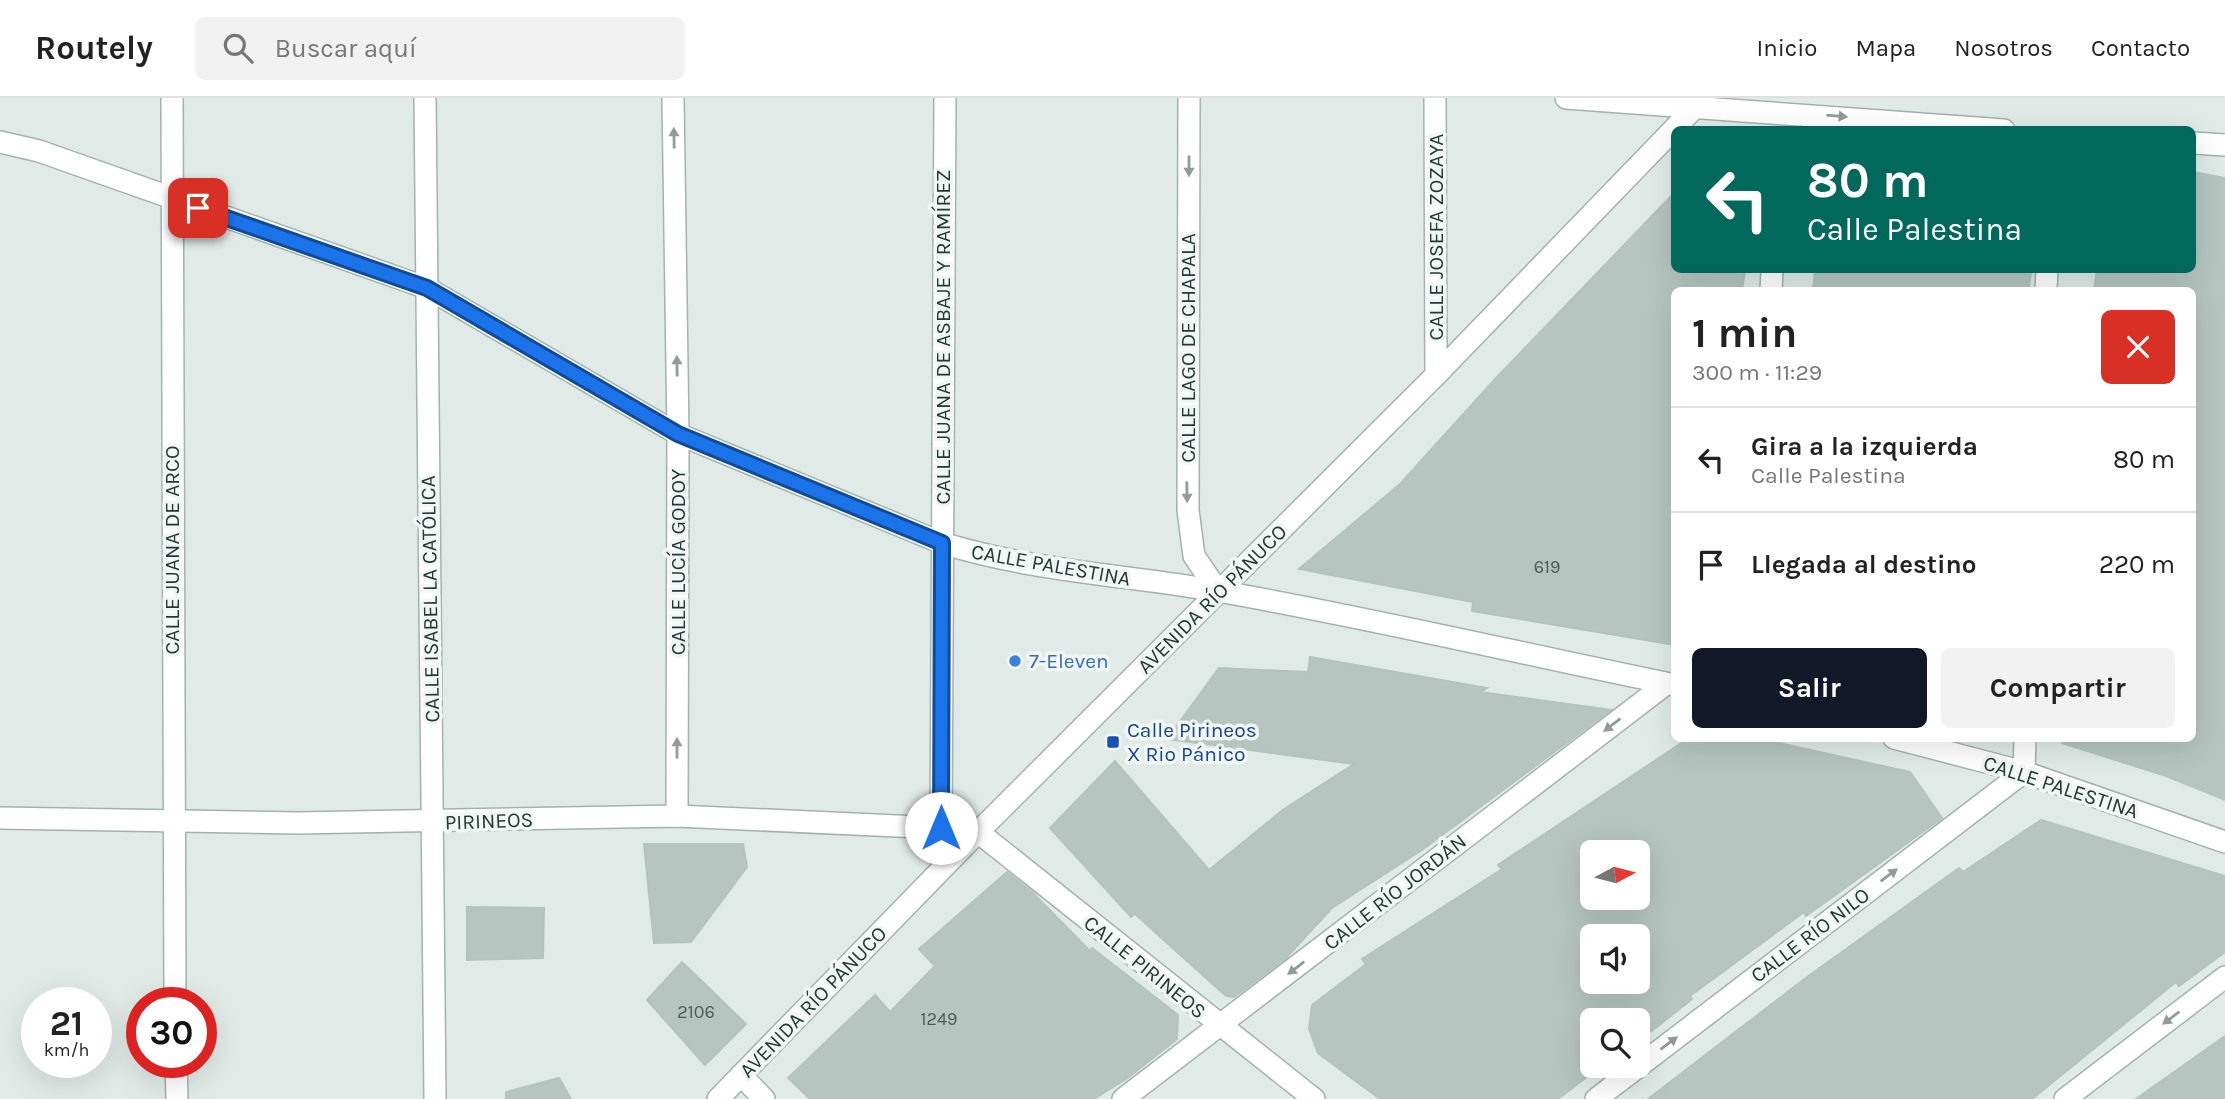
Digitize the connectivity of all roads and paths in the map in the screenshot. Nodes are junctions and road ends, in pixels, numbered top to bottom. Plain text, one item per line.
1 (172, 98) edge
2 (425, 98) edge
3 (673, 98) edge
4 (945, 98) edge
5 (1189, 98) edge
6 (1435, 98) edge
7 (1566, 98) edge
8 (1688, 102) edge
9 (1782, 113) edge
10 (1952, 126) edge
11 (0, 142) edge
12 (2196, 143) edge
13 (2225, 145) edge
14 (172, 199) junction
15 (427, 288) junction
16 (1436, 375) junction
17 (678, 434) junction
18 (942, 543) junction
19 (1218, 591) junction
20 (1671, 685) edge
21 (1909, 742) edge
22 (2025, 742) edge
23 (2024, 772) junction
24 (677, 816) junction
25 (0, 818) edge
26 (172, 819) junction
27 (432, 822) junction
28 (941, 828) junction
29 (978, 832) junction
30 (2225, 842) edge
31 (2225, 977) edge
32 (175, 987) edge
33 (1220, 1027) junction
34 (741, 1076) junction
35 (176, 1078) edge
36 (177, 1099) edge
37 (435, 1099) edge
38 (718, 1099) edge
39 (764, 1099) edge
40 (1124, 1099) edge
41 (1314, 1099) edge
42 (1596, 1099) edge
43 (2065, 1099) edge

1 - 14 street, CALLE JUANA DE ARCO
2 - 15 street, CALLE ISABEL LA CATÓLICA
17 -> 3 street, CALLE LUCÍA GODOY
4 - 18 street, CALLE JUANA DE ASBAJE Y RAMÍREZ
5 -> 19 street, CALLE LAGO DE CHAPALA
6 - 16 street, CALLE JOSEFA ZOZAYA
7 - 8 street
8 - 9 street
8 - 16 street, AVENIDA RÍO PÁNUCO
9 -> 10 street
11 - 14 street, CALLE PALESTINA
12 - 13 street
14 - 15 street, CALLE PALESTINA
14 - 26 street, CALLE JUANA DE ARCO
15 - 17 street, CALLE PALESTINA
15 - 27 street, CALLE ISABEL LA CATÓLICA
16 - 19 street, AVENIDA RÍO PÁNUCO
17 - 18 street, CALLE PALESTINA
24 -> 17 street, CALLE LUCÍA GODOY
18 - 19 street, CALLE PALESTINA
18 - 28 street, CALLE JUANA DE ASBAJE Y RAMÍREZ
19 - 20 street, CALLE PALESTINA
19 - 29 street, AVENIDA RÍO PÁNUCO
20 -> 33 street, CALLE RÍO JORDÁN
21 - 23 street, CALLE PALESTINA
22 - 23 street
23 - 30 street, CALLE PALESTINA
42 -> 23 street, CALLE RÍO NILO
24 - 27 street, PIRINEOS
24 - 28 street, PIRINEOS
25 - 26 street, PIRINEOS
26 - 27 street, PIRINEOS
26 - 32 street, CALLE JUANA DE ARCO
27 - 37 street, CALLE ISABEL LA CATÓLICA
28 - 29 street, PIRINEOS
29 - 33 street, CALLE PIRINEOS
29 - 34 street, AVENIDA RÍO PÁNUCO
31 -> 43 street
33 - 40 street, CALLE RÍO JORDÁN
33 - 41 street, CALLE PIRINEOS
34 - 38 street, AVENIDA RÍO PÁNUCO
34 - 39 street
35 - 36 street

